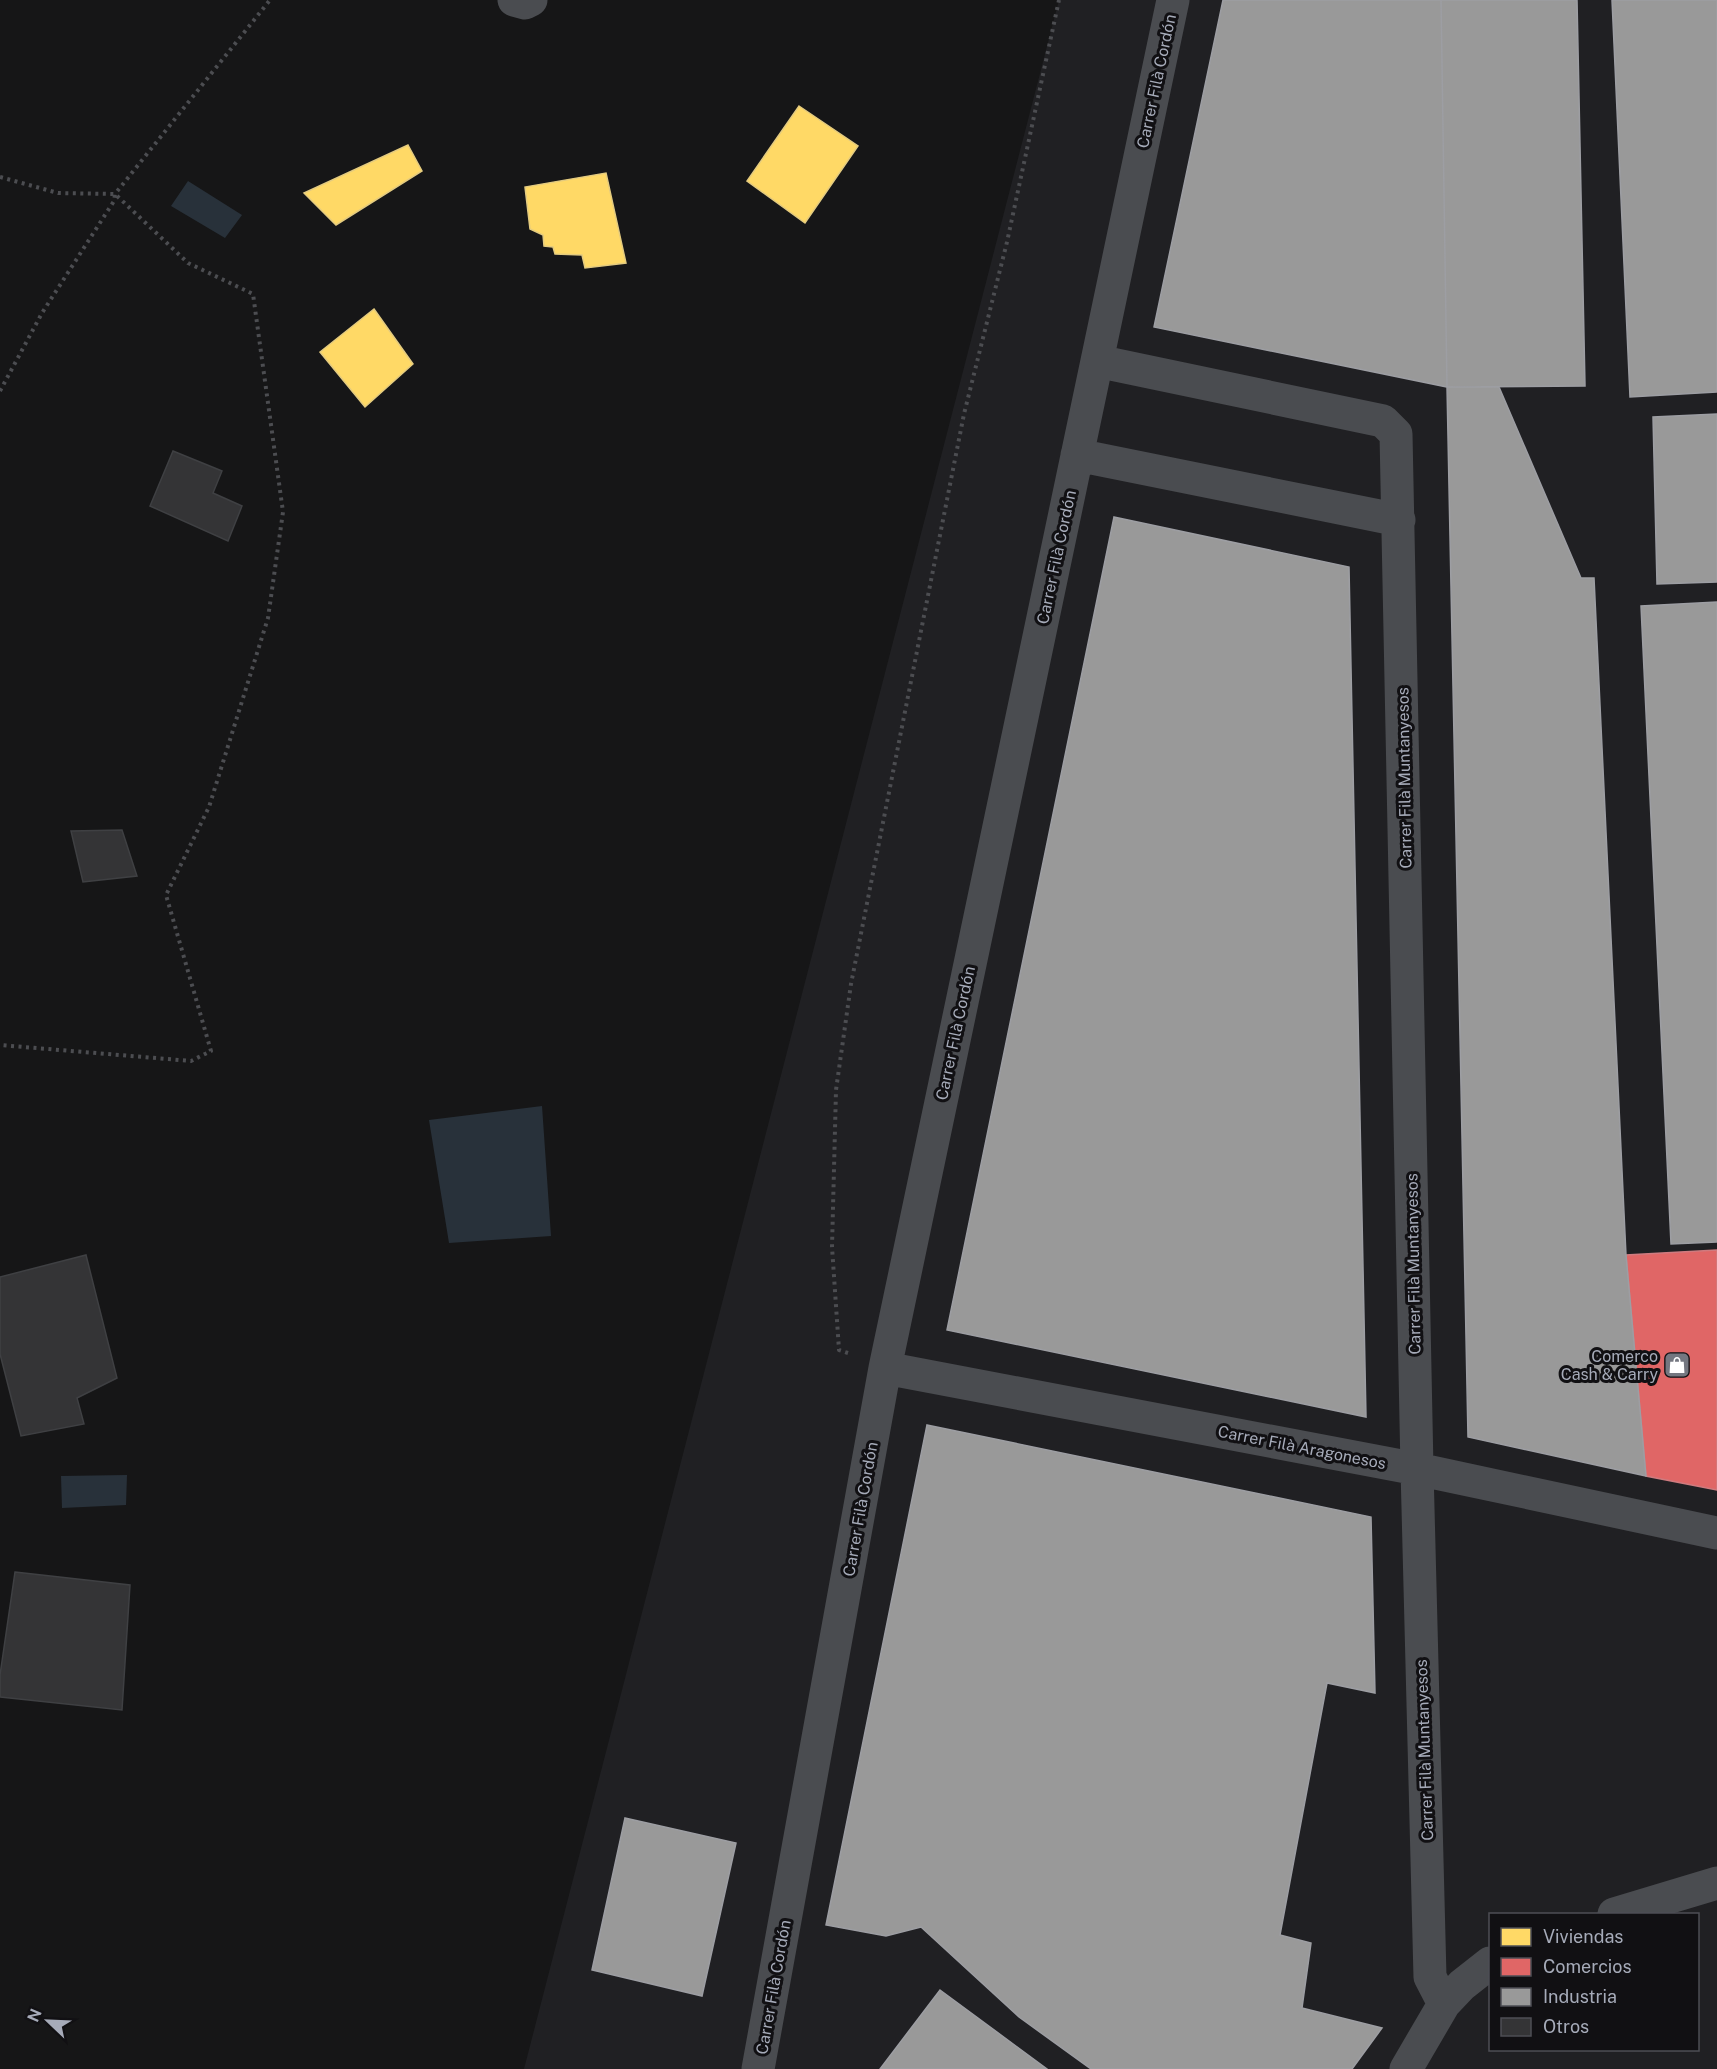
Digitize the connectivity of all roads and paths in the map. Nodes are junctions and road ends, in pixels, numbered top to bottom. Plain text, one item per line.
1 (270, 0) edge
2 (514, 0) edge
3 (531, 0) edge
4 (1059, 0) edge
5 (1173, 0) edge
6 (0, 177) edge
7 (115, 194) junction
8 (1097, 361) junction
9 (0, 391) edge
10 (1077, 455) junction
11 (1399, 520) junction
12 (0, 1045) edge
13 (885, 1368) junction
14 (1417, 1469) junction
15 (1717, 1533) edge
16 (1717, 1883) edge
17 (1617, 1913) edge
18 (1489, 1965) edge
19 (1444, 2004) junction
20 (758, 2069) edge
21 (1406, 2069) edge

1 - 7 path
2 - 3 street
4 - 13 path
5 - 8 street, Carrer Filà Cordón
6 - 7 path
7 - 9 path
7 - 12 path
8 - 10 street, Carrer Filà Cordón
8 - 11 street, Carrer Filà Muntanyesos
10 - 11 street
10 - 13 street, Carrer Filà Cordón
11 - 14 street, Carrer Filà Muntanyesos
13 - 14 street, Carrer Filà Aragonesos
13 - 20 street, Carrer Filà Cordón
14 - 15 street, Carrer Filà Aragonesos
14 - 19 street, Carrer Filà Muntanyesos
16 - 17 street
18 - 19 street
19 - 21 street

